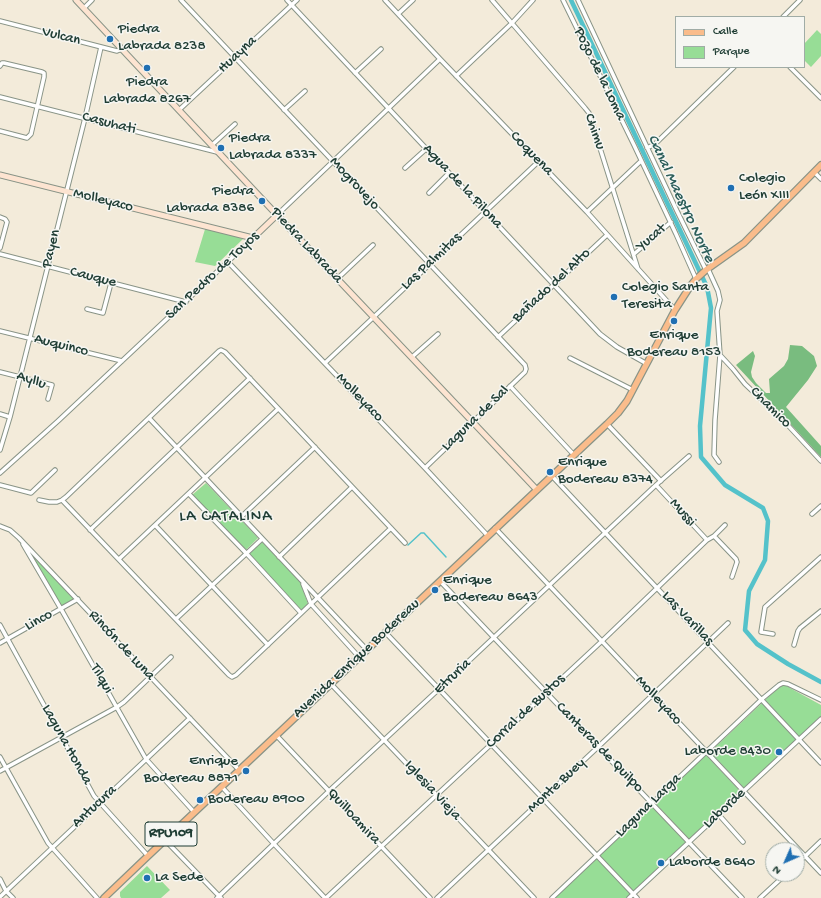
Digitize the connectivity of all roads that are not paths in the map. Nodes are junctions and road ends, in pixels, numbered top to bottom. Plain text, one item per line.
1 (76, 0) edge
2 (92, 0) edge
3 (181, 0) edge
4 (287, 0) edge
5 (297, 0) edge
6 (385, 0) edge
7 (413, 0) edge
8 (492, 0) edge
9 (533, 0) edge
10 (563, 0) edge
11 (800, 0) edge
12 (579, 1) edge
13 (292, 5) junction
14 (84, 8) junction
15 (398, 14) junction
16 (784, 16) edge
17 (0, 21) edge
18 (512, 23) junction
19 (101, 47) junction
20 (122, 49) junction
21 (381, 49) dead end
22 (235, 57) junction
23 (440, 59) junction
24 (0, 66) edge
25 (733, 68) edge
26 (791, 68) edge
27 (355, 73) junction
28 (456, 76) junction
29 (305, 91) dead end
30 (0, 97) edge
31 (821, 98) edge
32 (37, 106) junction
33 (388, 109) junction
34 (179, 110) junction
35 (284, 110) junction
36 (84, 118) junction
37 (235, 124) dead end
38 (0, 131) edge
39 (212, 145) junction
40 (647, 148) junction
41 (426, 149) junction
42 (218, 152) junction
43 (333, 161) junction
44 (642, 161) junction
45 (538, 162) junction
46 (821, 165) edge
47 (405, 168) dead end
48 (814, 172) junction
49 (449, 173) junction
50 (0, 175) edge
51 (821, 179) edge
52 (613, 188) junction
53 (66, 192) junction
54 (429, 193) dead end
55 (485, 212) junction
56 (587, 212) junction
57 (277, 215) junction
58 (0, 217) edge
59 (671, 222) junction
60 (607, 235) junction
61 (253, 238) junction
62 (373, 245) dead end
63 (0, 248) edge
64 (0, 254) edge
65 (634, 254) junction
66 (228, 262) junction
67 (430, 264) junction
68 (48, 267) junction
69 (707, 269) junction
70 (639, 270) junction
71 (338, 279) junction
72 (696, 279) junction
73 (111, 283) junction
74 (553, 285) junction
75 (186, 302) junction
76 (87, 309) dead end
77 (675, 310) junction
78 (374, 317) junction
79 (0, 331) edge
80 (438, 334) dead end
81 (498, 337) junction
82 (30, 339) junction
83 (720, 355) junction
84 (412, 357) junction
85 (570, 358) dead end
86 (122, 361) junction
87 (325, 363) junction
88 (647, 364) junction
89 (526, 369) joint
90 (0, 372) edge
91 (20, 376) junction
92 (250, 378) junction
93 (510, 386) junction
94 (633, 390) junction
95 (48, 399) dead end
96 (278, 409) junction
97 (0, 414) edge
98 (10, 417) junction
99 (149, 418) junction
100 (473, 422) junction
101 (607, 424) junction
102 (315, 447) junction
103 (176, 448) junction
104 (0, 450) edge
105 (574, 455) junction
106 (689, 456) dead end
107 (821, 461) edge
108 (719, 462) dead end
109 (425, 468) junction
110 (55, 470) dead end
111 (0, 473) edge
112 (552, 476) junction
113 (205, 478) junction
114 (661, 481) junction
115 (0, 485) edge
116 (656, 485) junction
117 (352, 487) junction
118 (537, 490) junction
119 (189, 494) junction
120 (39, 500) dead end
121 (62, 500) junction
122 (821, 506) edge
123 (812, 514) dead end
124 (241, 517) junction
125 (155, 525) junction
126 (725, 525) dead end
127 (0, 526) edge
128 (391, 528) junction
129 (495, 528) junction
130 (90, 530) junction
131 (606, 533) junction
132 (488, 536) junction
133 (714, 536) junction
134 (19, 538) junction
135 (262, 539) junction
136 (707, 540) junction
137 (405, 543) dead end
138 (246, 553) junction
139 (279, 557) junction
140 (821, 557) edge
141 (119, 559) junction
142 (732, 577) dead end
143 (440, 581) junction
144 (303, 582) junction
145 (211, 585) junction
146 (550, 586) junction
147 (657, 588) junction
148 (318, 598) junction
149 (78, 599) junction
150 (311, 604) junction
151 (61, 609) junction
152 (821, 611) edge
153 (301, 613) junction
154 (176, 619) junction
155 (728, 623) dead end
156 (0, 625) edge
157 (385, 632) junction
158 (774, 634) dead end
159 (494, 637) junction
160 (8, 638) junction
161 (602, 641) junction
162 (708, 642) junction
163 (0, 643) edge
164 (268, 645) junction
165 (794, 645) dead end
166 (367, 650) junction
167 (171, 657) dead end
168 (360, 657) junction
169 (150, 677) junction
170 (331, 684) junction
171 (439, 690) junction
172 (546, 693) junction
173 (653, 695) junction
174 (762, 699) junction
175 (821, 700) edge
176 (117, 707) junction
177 (190, 718) junction
178 (821, 719) edge
179 (276, 735) junction
180 (62, 737) junction
181 (385, 740) junction
182 (800, 740) junction
183 (491, 744) junction
184 (598, 747) junction
185 (706, 752) junction
186 (0, 756) edge
187 (146, 759) junction
188 (821, 763) edge
189 (6, 768) junction
190 (240, 770) junction
191 (0, 771) edge
192 (222, 787) junction
193 (329, 791) junction
194 (744, 792) junction
195 (437, 796) junction
196 (543, 799) junction
197 (100, 803) junction
198 (652, 804) junction
199 (194, 812) junction
200 (719, 815) junction
201 (165, 840) junction
202 (821, 841) edge
203 (743, 842) dead end
204 (792, 842) edge
205 (689, 843) junction
206 (274, 844) junction
207 (382, 847) junction
208 (51, 848) junction
209 (488, 850) junction
210 (148, 856) junction
211 (597, 856) junction
212 (805, 856) joint
213 (821, 873) edge
214 (0, 879) edge
215 (777, 882) edge
216 (6, 891) junction
217 (633, 894) junction
218 (1, 896) edge
219 (108, 897) edge
220 (219, 897) edge
221 (13, 898) edge
222 (97, 898) edge
223 (326, 898) edge
224 (430, 898) edge
225 (437, 898) edge
226 (534, 898) edge
227 (552, 898) edge
228 (629, 898) edge
229 (637, 898) edge
230 (742, 898) edge
231 (760, 898) edge

1 - 14 main road, Piedra Labrada
2 - 14 street
3 - 22 street, Mogrovejo
4 - 13 street, Agua de la Pilona
5 - 13 street, Huayna
6 - 15 street, Coquena
7 - 15 street
8 - 18 street, Chimu
9 - 18 street
10 - 44 street, Pozo de la Loma
11 - 16 street
12 - 40 street, Pozo de la Loma
13 - 22 street, Huayna
13 - 27 street, Agua de la Pilona
14 - 20 main road, Piedra Labrada
15 - 23 street, Coquena
17 - 19 street, Vulcan
18 - 28 street
18 - 52 street, Chimu
19 - 20 street, Vulcan
19 - 36 street, Payen
20 - 34 main road, Piedra Labrada
21 - 27 street
22 - 34 street, Huayna
22 - 35 street, Mogrovejo
23 - 28 street, Coquena
23 - 33 street, San Pedro de Toyos
24 - 32 street
25 - 40 street
26 - 31 street
27 - 33 street, Agua de la Pilona
28 - 45 street, Coquena
29 - 35 street
30 - 32 street, Casuhati
32 - 36 street, Casuhati
32 - 38 street
33 - 41 street, Agua de la Pilona
33 - 43 street, San Pedro de Toyos
34 - 39 main road, Piedra Labrada
35 - 43 street, Mogrovejo
36 - 42 street, Casuhati
36 - 53 street, Payen
37 - 39 street
39 - 42 main road, Piedra Labrada
40 - 69 street, Pozo de la Loma
41 - 47 street
41 - 49 street, Agua de la Pilona
42 - 57 main road, Piedra Labrada
43 - 57 street, San Pedro de Toyos
43 - 67 street, Mogrovejo
44 - 52 street
44 - 59 street, Pozo de la Loma
45 - 55 street, Las Palmitas
45 - 56 street, Coquena
46 - 48 main road, Avenida Enrique Bodereau / RPU109
48 - 51 street
48 - 69 main road, Avenida Enrique Bodereau / RPU109
49 - 54 street
49 - 55 street, Agua de la Pilona
50 - 53 main road, Molleyaco
52 - 56 street
52 - 65 street, Chimu
53 - 61 main road, Molleyaco
53 - 68 street, Payen
55 - 67 street, Las Palmitas
55 - 74 street, Agua de la Pilona
56 - 60 street, Coquena
57 - 61 main road, San Pedro de Toyos
57 - 71 main road, Piedra Labrada
58 - 63 street
59 - 65 street, Yucat
59 - 72 street, Pozo de la Loma
60 - 70 street, Coquena
60 - 74 street, Bañado del Alto
61 - 66 street, San Pedro de Toyos
62 - 71 street
64 - 68 street, Cauque
65 - 70 street, Chimu
66 - 75 street, San Pedro de Toyos
66 - 87 street, Molleyaco
67 - 78 street, Las Palmitas
67 - 81 street, Mogrovejo
68 - 73 street, Cauque
68 - 82 street, Payen
69 - 72 main road, Avenida Enrique Bodereau / RPU109
69 - 83 street, Pozo de la Loma
70 - 77 street, Coquena
71 - 78 main road, Piedra Labrada
72 - 77 main road, Avenida Enrique Bodereau / RPU109
73 - 75 street, Cauque
73 - 76 street
74 - 81 street, Bañado del Alto
74 - 88 street, Agua de la Pilona
75 - 86 street, San Pedro de Toyos
77 - 88 main road, Avenida Enrique Bodereau / RPU109
78 - 84 main road, Piedra Labrada
78 - 87 street, Las Palmitas
79 - 82 street, Auquinco
80 - 84 street
81 - 89 street, Mogrovejo
82 - 86 street, Auquinco
82 - 91 street, Payen
83 - 107 street, Chamico
83 - 108 street
84 - 100 main road, Piedra Labrada
85 - 94 street
86 - 111 street, San Pedro de Toyos
87 - 109 street, Molleyaco
88 - 94 main road, Avenida Enrique Bodereau / RPU109
89 - 93 street, Laguna de Sal
90 - 91 street, Ayllu
91 - 95 street, Ayllu
91 - 98 street, Payen
92 - 96 street
92 - 99 street
92 - 103 street
93 - 100 street, Laguna de Sal
93 - 105 street
94 - 101 main road, Avenida Enrique Bodereau / RPU109
96 - 102 street
96 - 113 street
97 - 98 street
98 - 104 street, Payen
99 - 103 street
99 - 121 street
100 - 109 street, Laguna de Sal
100 - 118 main road, Piedra Labrada
101 - 105 main road, Avenida Enrique Bodereau / RPU109
101 - 114 street, Mussi
102 - 117 street
102 - 124 street
103 - 113 street
103 - 130 street
105 - 112 main road, Avenida Enrique Bodereau / RPU109
106 - 114 street, Etruria
109 - 132 street, Molleyaco
110 - 115 street
112 - 118 main road, Avenida Enrique Bodereau / RPU109
112 - 131 street, Las Varillas
113 - 119 street
113 - 124 street
114 - 116 street, Etruria
116 - 131 street, Etruria
116 - 136 street, Mussi
117 - 128 street
117 - 139 street
118 - 129 main road, Avenida Enrique Bodereau / RPU109
119 - 125 street
119 - 138 street
120 - 121 street
121 - 130 street
122 - 123 street
124 - 135 street
125 - 141 street
125 - 145 street
126 - 133 street, Corral de Bustos
127 - 134 street, Rincón de Luna
128 - 137 street
128 - 148 street
129 - 132 main road, Avenida Enrique Bodereau / RPU109
129 - 146 street, Molleyaco
130 - 141 street
131 - 146 street, Etruria
131 - 147 street, Las Varillas
132 - 143 main road, Avenida Enrique Bodereau / RPU109
133 - 136 street, Corral de Bustos
133 - 142 street
134 - 149 street, Rincón de Luna
134 - 151 street, Tilqui
135 - 138 street
135 - 139 street
136 - 147 street, Corral de Bustos
138 - 145 street
138 - 153 street
139 - 144 street
140 - 158 street
141 - 154 street
143 - 157 main road, Avenida Enrique Bodereau / RPU109
143 - 159 street, Canteras de Quilpo
144 - 148 street
144 - 150 street
145 - 154 street
145 - 164 street
146 - 159 street, Etruria
146 - 161 street, Molleyaco
147 - 161 street, Corral de Bustos
147 - 162 street, Las Varillas
148 - 150 street
148 - 166 street
149 - 151 street, Linco
149 - 169 street, Rincón de Luna
150 - 153 street
150 - 168 street
151 - 160 street, Linco
151 - 176 street, Tilqui
152 - 165 street
153 - 164 street
154 - 164 street
155 - 162 street, Monte Buey
156 - 160 street, Laguna Honda
157 - 166 main road, Avenida Enrique Bodereau / RPU109
157 - 171 street
159 - 171 street, Etruria
159 - 172 street, Canteras de Quilpo
160 - 163 street, Linco
160 - 180 street, Laguna Honda
161 - 172 street, Corral de Bustos
161 - 173 street, Molleyaco
162 - 173 street, Monte Buey
162 - 174 street, Las Varillas
166 - 168 main road, Avenida Enrique Bodereau / RPU109
167 - 169 street
168 - 170 main road, Avenida Enrique Bodereau / RPU109
169 - 176 street
169 - 177 street, Rincón de Luna
170 - 179 main road, Avenida Enrique Bodereau / RPU109
170 - 181 street, Iglesia Vieja
171 - 181 street, Etruria
171 - 183 street
172 - 183 street, Corral de Bustos
172 - 184 street, Canteras de Quilpo
173 - 184 street, Monte Buey
173 - 185 street, Molleyaco
174 - 175 street, Laguna Larga
174 - 182 street, Las Varillas
174 - 185 street, Laguna Larga
176 - 180 street
176 - 187 street, Tilqui
177 - 187 street, Antucura
177 - 190 street, Rincón de Luna
178 - 182 street, Laborde
179 - 190 main road, Avenida Enrique Bodereau / RPU109
179 - 193 street, Quilloamira
180 - 189 street
180 - 197 street, Laguna Honda
181 - 193 street, Etruria
181 - 195 street, Iglesia Vieja
182 - 188 street, Las Varillas
182 - 194 street, Laborde
183 - 195 street, Corral de Bustos
183 - 196 street
184 - 196 street, Monte Buey
184 - 198 street, Canteras de Quilpo
185 - 194 street, Molleyaco
185 - 198 street, Laguna Larga
186 - 189 street
187 - 197 street, Antucura
187 - 199 street, Tilqui
189 - 191 street
189 - 208 street
190 - 192 main road, Avenida Enrique Bodereau / RPU109
192 - 199 main road, Avenida Enrique Bodereau / RPU109
192 - 206 street
193 - 206 street, Etruria
193 - 207 street, Quilloamira
194 - 200 street, Laborde
194 - 204 street, Molleyaco
195 - 207 street, Corral de Bustos
195 - 209 street, Iglesia Vieja
196 - 209 street, Monte Buey
196 - 211 street
197 - 208 street, Antucura
197 - 210 street, Laguna Honda
198 - 205 street, Canteras de Quilpo
198 - 211 street, Laguna Larga
199 - 201 main road, Avenida Enrique Bodereau / RPU109
200 - 203 street
200 - 205 street, Laborde
201 - 210 main road, Avenida Enrique Bodereau / RPU109
201 - 220 street
202 - 212 street
205 - 217 street, Laborde
205 - 230 street, Canteras de Quilpo
206 - 220 street, Etruria
206 - 223 street
207 - 223 street, Corral de Bustos
207 - 224 street, Quilloamira
208 - 216 street, Antucura
208 - 222 street
209 - 225 street, Monte Buey
209 - 226 street, Iglesia Vieja
210 - 219 main road, Avenida Enrique Bodereau / RPU109
211 - 217 street
211 - 227 street, Laguna Larga
212 - 213 street, Molleyaco
214 - 216 street
215 - 231 street
216 - 218 street, Antucura
216 - 221 street
217 - 228 street, Laborde
217 - 229 street

